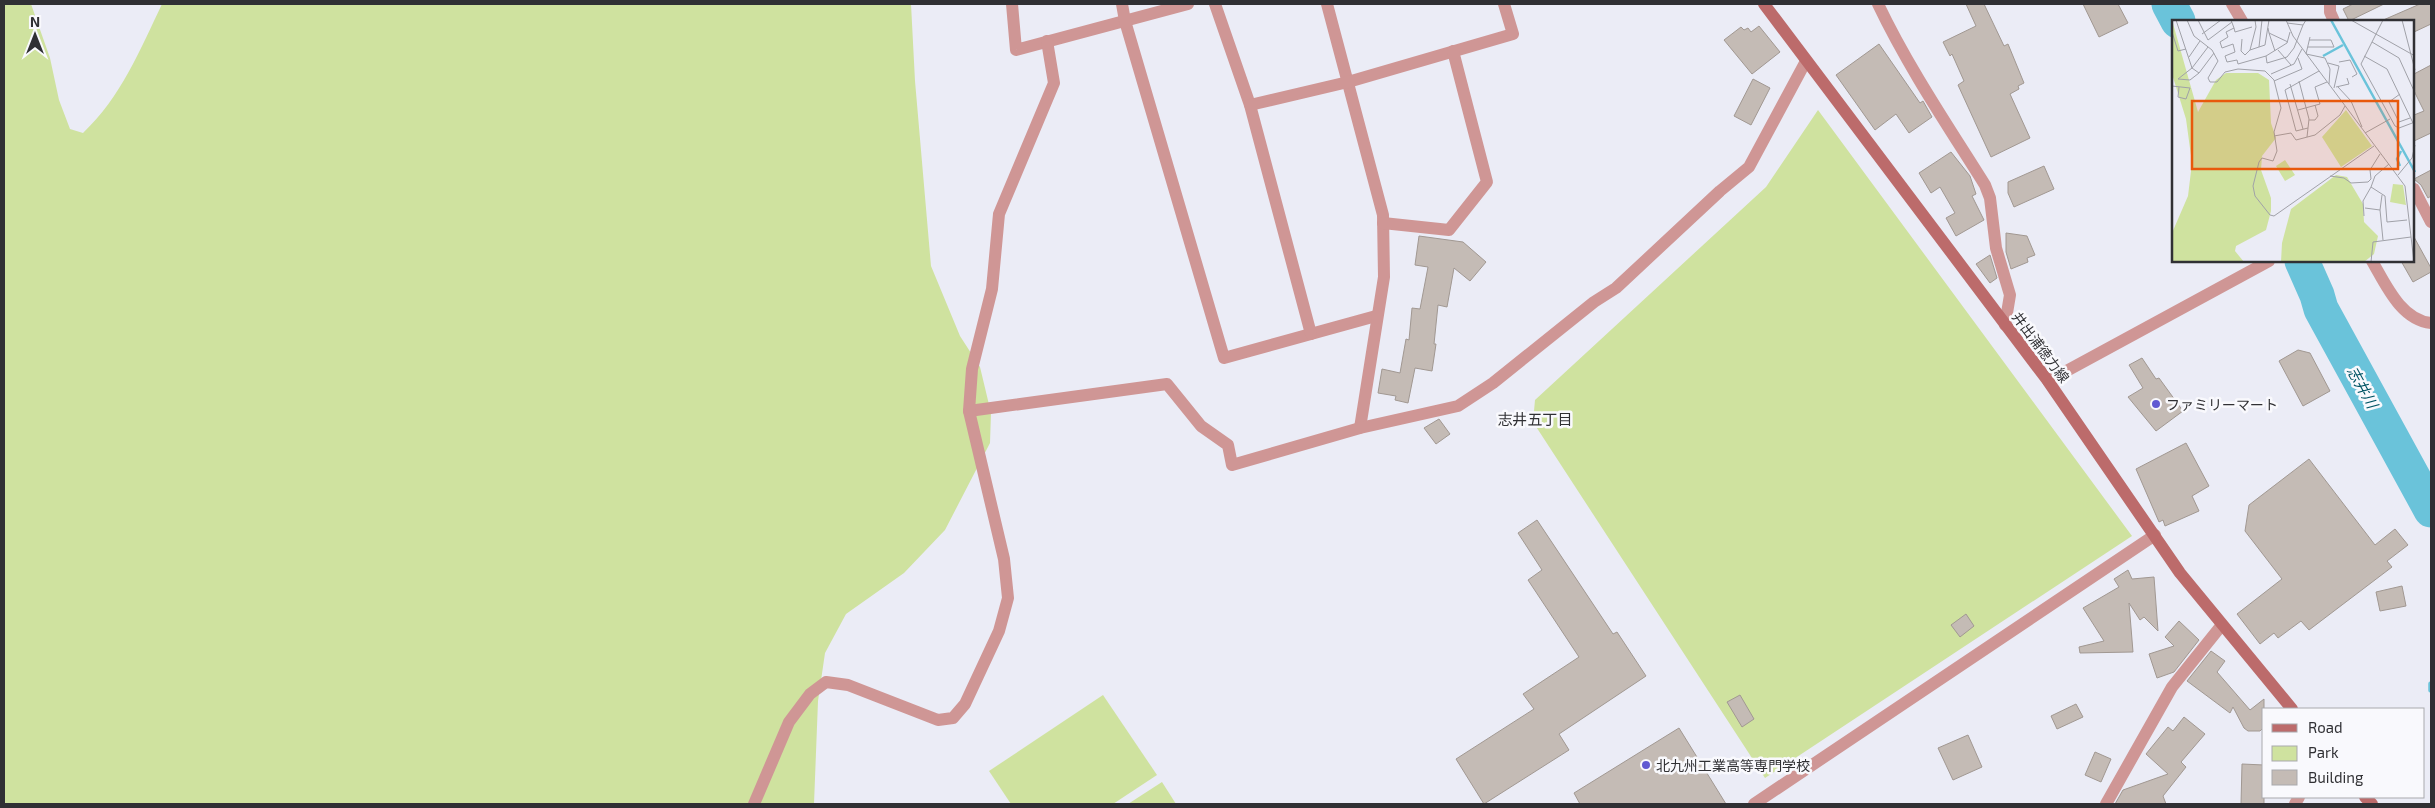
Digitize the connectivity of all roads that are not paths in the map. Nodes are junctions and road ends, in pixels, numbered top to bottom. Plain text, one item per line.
1 (1012, 4) edge
2 (1122, 4) edge
3 (1188, 4) edge
4 (1214, 4) edge
5 (1327, 4) edge
6 (1504, 4) edge
7 (1764, 4) edge
8 (1878, 4) edge
9 (2232, 4) edge
10 (2330, 4) edge
11 (2241, 20) edge
12 (2334, 20) edge
13 (1125, 21) junction
14 (1047, 41) junction
15 (1453, 51) junction
16 (1806, 61) junction
17 (1348, 82) junction
18 (1250, 105) junction
19 (2415, 191) edge
20 (2431, 222) edge
21 (1383, 223) junction
22 (2267, 262) edge
23 (2373, 262) edge
24 (1376, 316) junction
25 (2431, 323) edge
26 (2005, 325) junction
27 (1311, 334) junction
28 (2048, 381) junction
29 (968, 411) junction
30 (1360, 428) junction
31 (2155, 535) junction
32 (2221, 626) junction
33 (2291, 708) edge
34 (754, 804) edge
35 (1754, 804) edge
36 (2106, 804) edge

1 - 14 street
2 - 13 street
3 - 13 street
4 - 18 street
5 - 17 street
6 - 15 street
7 - 16 main road, 井出浦徳力線
8 - 26 street
9 - 11 street
10 - 12 street
13 - 14 street
13 - 27 street
14 - 29 street
15 - 17 street
15 - 21 street
16 - 26 main road, 井出浦徳力線
16 - 30 street
17 - 18 street
17 - 21 street
18 - 27 street
19 - 20 street
21 - 24 street
22 - 28 street
23 - 25 street
24 - 27 street
24 - 30 street
26 - 28 main road, 井出浦徳力線
28 - 31 main road, 井出浦徳力線
29 - 30 street
29 - 34 street
31 - 32 main road, 井出浦徳力線
31 - 35 street
32 - 33 main road, 井出浦徳力線
32 - 36 street

